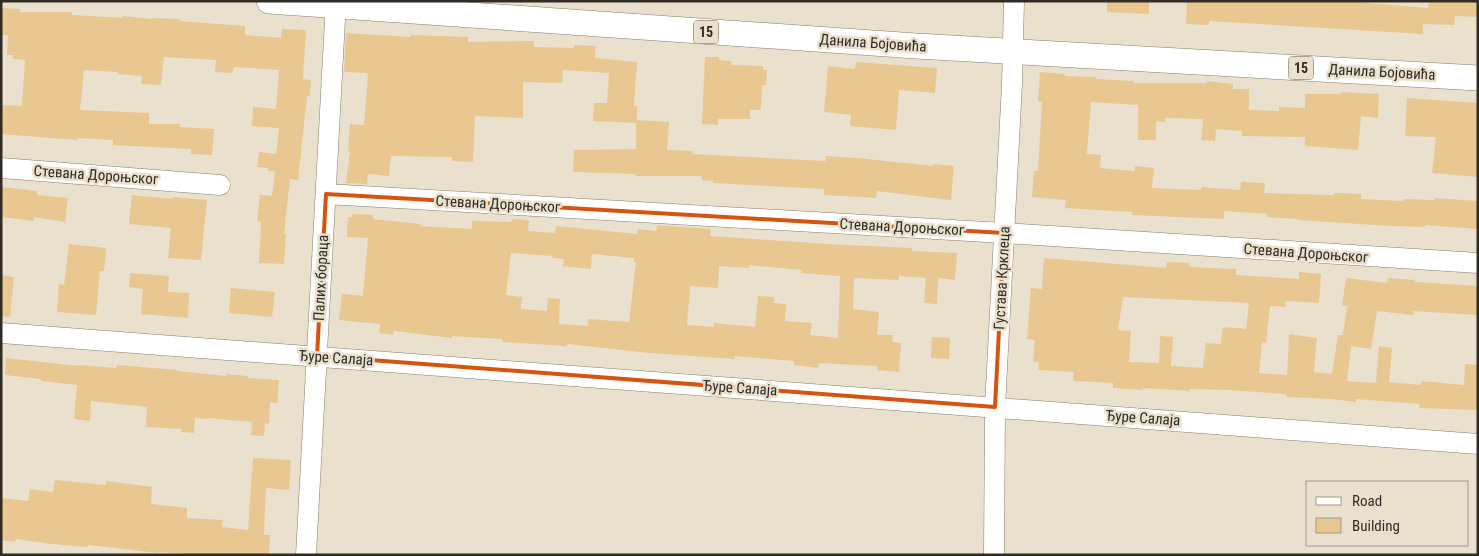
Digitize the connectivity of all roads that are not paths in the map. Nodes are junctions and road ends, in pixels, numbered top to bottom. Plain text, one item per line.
1 (269, 1) edge
2 (1014, 1) edge
3 (336, 4) edge
4 (1012, 51) junction
5 (1478, 78) edge
6 (1, 168) edge
7 (220, 185) dead end
8 (326, 194) junction
9 (1004, 233) junction
10 (1478, 264) edge
11 (1, 333) edge
12 (316, 356) junction
13 (995, 407) junction
14 (1478, 444) edge
15 (306, 555) edge
16 (994, 555) edge

1 - 3 main road, Данила Бојовића / 15
2 - 4 street, Густава Крклеца
3 - 4 main road, Данила Бојовића / 15
3 - 8 street, Палих бораца
4 - 5 main road, Данила Бојовића / 15
4 - 9 street, Густава Крклеца
6 - 7 street, Стевана Дороњског
8 - 9 street, Стевана Дороњског
8 - 12 street, Палих бораца
9 - 10 street, Стевана Дороњског
9 - 13 street, Густава Крклеца
11 - 12 street, Ђуре Салаја
12 - 13 street, Ђуре Салаја
12 - 15 street, Палих бораца
13 - 14 street, Ђуре Салаја
13 - 16 street, Густава Крклеца

